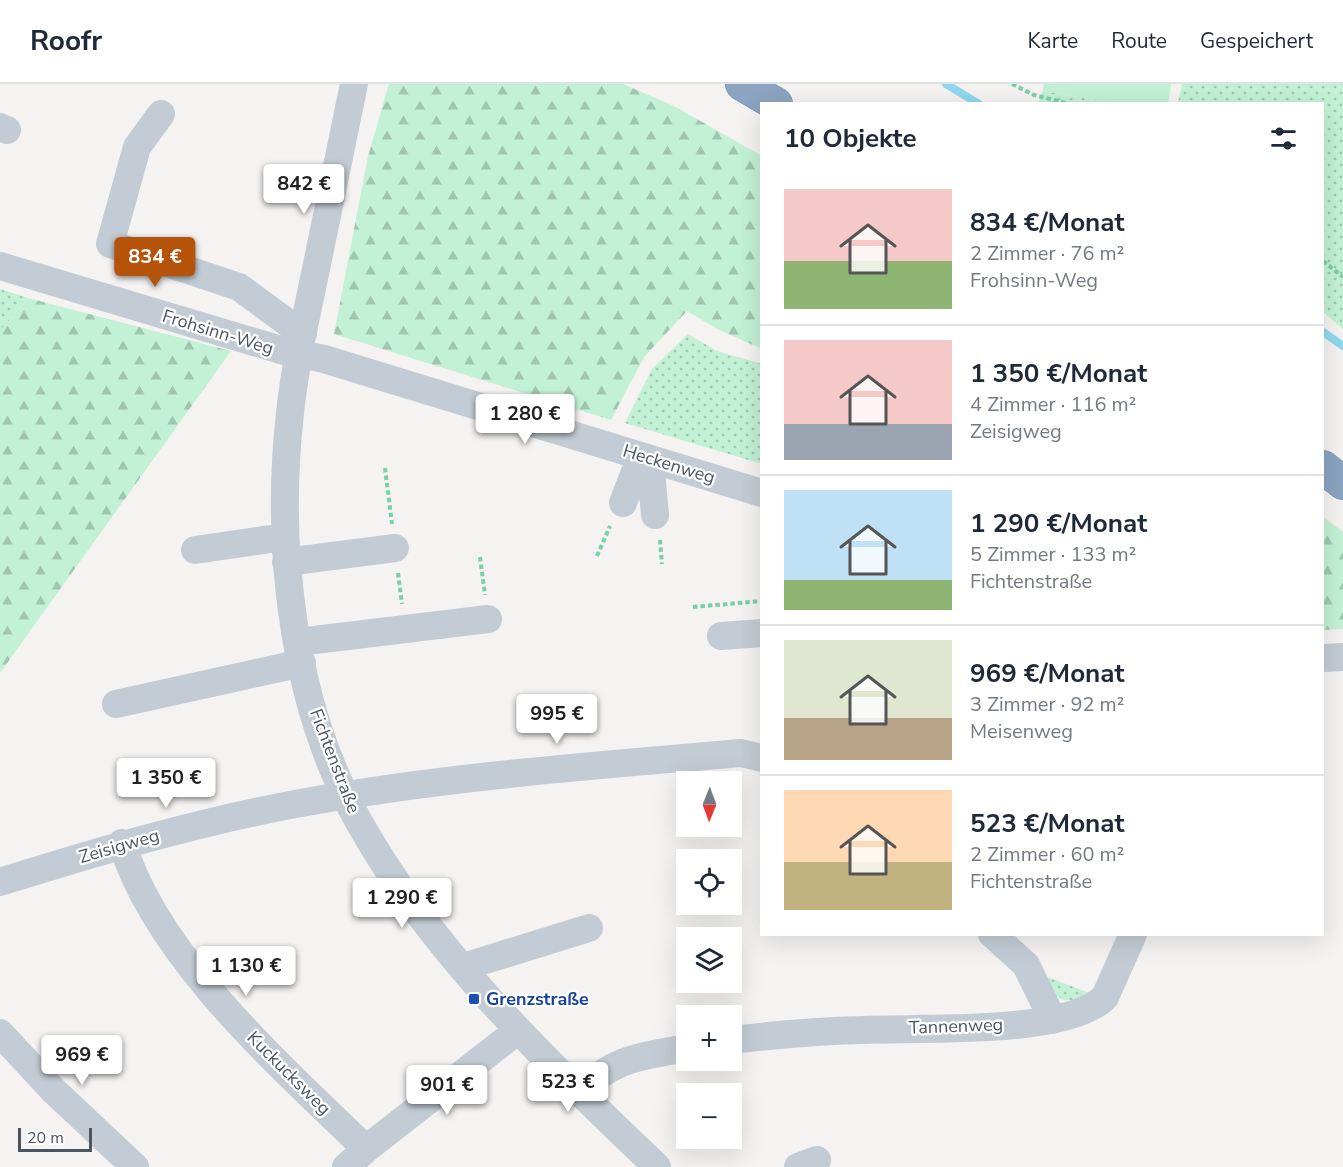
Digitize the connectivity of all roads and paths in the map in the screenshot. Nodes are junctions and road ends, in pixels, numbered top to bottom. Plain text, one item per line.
1 (354, 84) edge
2 (742, 84) edge
3 (1012, 84) edge
4 (773, 102) edge
5 (1062, 102) edge
6 (161, 114) dead end
7 (1324, 262) edge
8 (0, 266) edge
9 (1343, 277) edge
10 (301, 344) junction
11 (645, 457) junction
12 (385, 468) dead end
13 (1324, 468) edge
14 (1343, 483) edge
15 (760, 492) edge
16 (623, 503) dead end
17 (390, 508) dead end
18 (655, 515) dead end
19 (195, 550) dead end
20 (286, 550) junction
21 (396, 557) joint
22 (480, 557) dead end
23 (401, 593) dead end
24 (760, 601) edge
25 (486, 606) joint
26 (693, 607) dead end
27 (760, 633) edge
28 (721, 636) dead end
29 (300, 652) junction
30 (1343, 657) edge
31 (1324, 658) edge
32 (116, 704) dead end
33 (760, 758) edge
34 (346, 796) junction
35 (122, 843) junction
36 (0, 882) edge
37 (589, 928) dead end
38 (994, 936) edge
39 (1132, 936) edge
40 (463, 967) junction
41 (1053, 1020) junction
42 (517, 1031) junction
43 (0, 1033) edge
44 (742, 1039) edge
45 (676, 1050) edge
46 (579, 1092) junction
47 (356, 1158) edge
48 (135, 1167) edge
49 (657, 1167) edge

1 - 10 street, Fichtenstraße
2 - 4 highway
3 - 5 path
6 - 10 street
7 - 9 path
8 - 10 street, Frohsinn-Weg
10 - 11 street, Heckenweg
10 - 20 street, Fichtenstraße
11 - 15 street, Heckenweg
11 - 16 street
11 - 18 street
12 - 17 path
13 - 14 highway
19 - 20 street
20 - 21 street
20 - 29 street, Fichtenstraße
21 - 23 path
22 - 25 path
24 - 26 path
25 - 29 street
27 - 28 street
29 - 32 street
29 - 34 street, Fichtenstraße
30 - 31 street
33 - 34 street
34 - 35 street, Zeisigweg
34 - 40 street, Fichtenstraße
35 - 36 street, Zeisigweg
35 - 47 street, Kuckucksweg
37 - 40 street
38 - 41 street
39 - 41 street, Tannenweg
40 - 42 street, Fichtenstraße
41 - 44 street, Tannenweg
42 - 46 street, Fichtenstraße
42 - 47 street
43 - 48 street
45 - 46 street
46 - 49 street, Fichtenstraße

